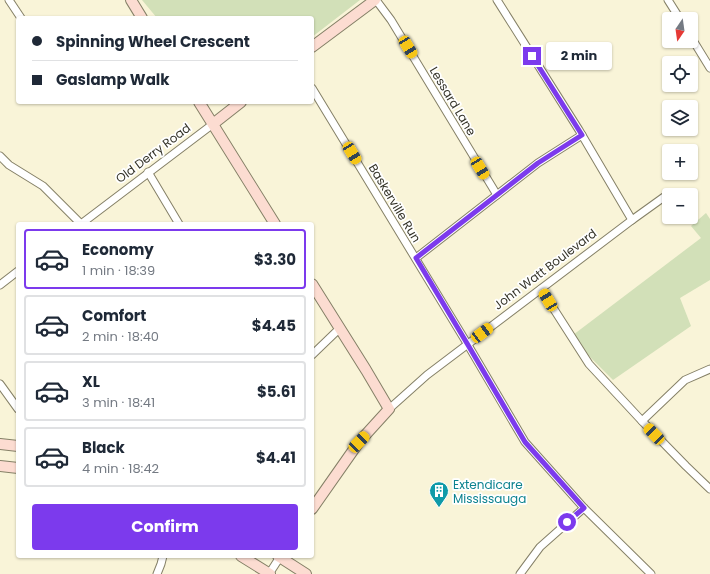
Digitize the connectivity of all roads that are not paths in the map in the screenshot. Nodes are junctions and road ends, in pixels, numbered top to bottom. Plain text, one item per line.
1 (9, 0) edge
2 (131, 0) edge
3 (376, 0) edge
4 (497, 0) edge
5 (668, 0) edge
6 (676, 12) edge
7 (20, 16) edge
8 (141, 16) edge
9 (314, 46) edge
10 (698, 48) edge
11 (710, 68) edge
12 (314, 91) edge
13 (199, 104) edge
14 (238, 104) edge
15 (213, 124) junction
16 (582, 135) junction
17 (0, 156) edge
18 (148, 172) junction
19 (497, 195) junction
20 (662, 198) edge
21 (632, 220) junction
22 (79, 222) edge
23 (84, 222) edge
24 (178, 222) edge
25 (274, 222) edge
26 (416, 258) junction
27 (16, 273) edge
28 (0, 285) edge
29 (314, 287) edge
30 (541, 289) junction
31 (340, 328) junction
32 (468, 345) junction
33 (314, 353) edge
34 (710, 368) edge
35 (0, 384) edge
36 (16, 406) edge
37 (389, 409) junction
38 (642, 421) junction
39 (0, 444) edge
40 (16, 446) edge
41 (0, 466) edge
42 (16, 468) edge
43 (710, 489) edge
44 (314, 506) edge
45 (584, 508) junction
46 (162, 558) edge
47 (244, 558) edge
48 (279, 558) edge
49 (283, 558) edge
50 (157, 574) edge
51 (269, 574) edge
52 (306, 574) edge
53 (520, 574) edge
54 (651, 574) edge

1 - 7 street
2 - 8 street
3 - 9 street
3 - 19 street, Lessard Lane
4 - 16 street
5 - 6 street
10 - 11 street
12 - 26 street, Baskerville Run
13 - 15 street
14 - 15 street, Old Derry Road
15 - 18 street, Old Derry Road
15 - 25 street
16 - 19 street
16 - 21 street
17 - 22 street
18 - 23 street, Old Derry Road
18 - 24 street
19 - 26 street
20 - 21 street, John Watt Boulevard
21 - 30 street, John Watt Boulevard
26 - 32 street, Baskerville Run
27 - 28 street
29 - 31 street
30 - 32 street, John Watt Boulevard
30 - 38 street
31 - 33 street
31 - 37 street
32 - 37 street, John Watt Boulevard
32 - 45 street, Baskerville Run
34 - 38 street
35 - 36 street
37 - 44 street, John Watt Boulevard
38 - 43 street
39 - 40 street
41 - 42 street
45 - 53 street
45 - 54 street, Baskerville Run
46 - 50 street
47 - 51 street
48 - 51 street
49 - 52 street

